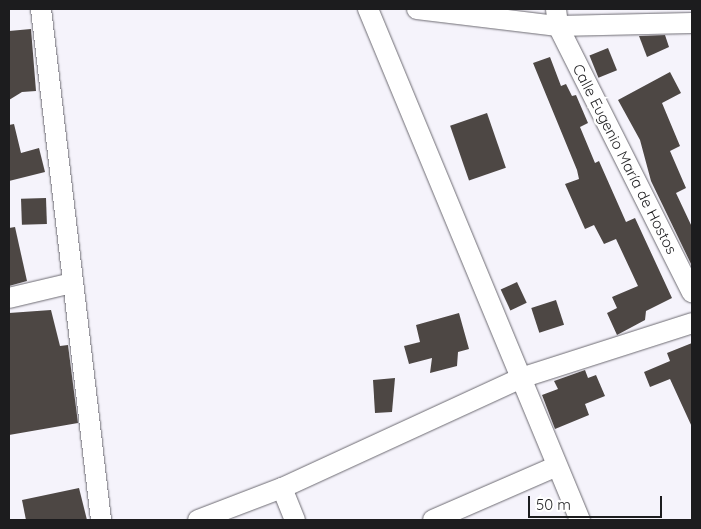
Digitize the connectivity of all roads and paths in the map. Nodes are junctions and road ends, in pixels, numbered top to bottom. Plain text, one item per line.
1 (41, 9) edge
2 (368, 9) edge
3 (418, 9) edge
4 (557, 18) edge
5 (692, 23) edge
6 (72, 283) junction
7 (692, 292) edge
8 (9, 298) edge
9 (692, 323) edge
10 (521, 378) junction
11 (557, 466) junction
12 (282, 488) junction
13 (101, 520) edge
14 (198, 520) edge
15 (295, 520) edge
16 (433, 520) edge
17 (580, 520) edge

1 - 6 street
2 - 10 street
3 - 4 street
4 - 5 street
4 - 7 street, Calle Eugenio María de Hostos
6 - 8 street
6 - 13 street
9 - 10 street
10 - 11 street
10 - 12 street
11 - 16 street
11 - 17 street
12 - 14 street
12 - 15 street

